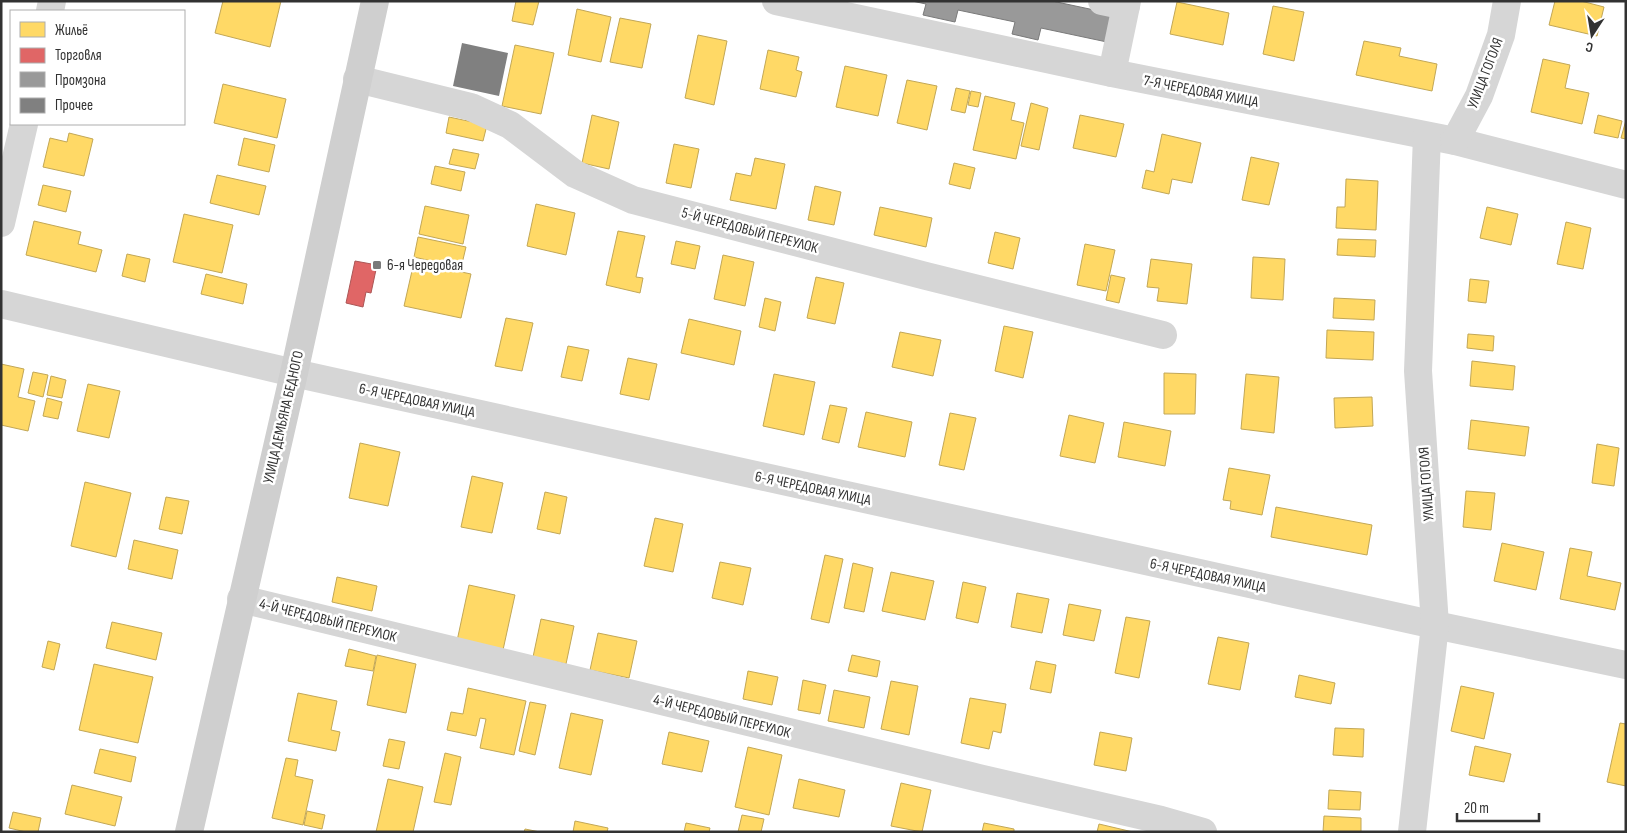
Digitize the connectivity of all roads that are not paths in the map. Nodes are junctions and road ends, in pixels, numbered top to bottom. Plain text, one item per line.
1 (374, 1) edge
2 (776, 1) edge
3 (1507, 1) edge
4 (1118, 3) edge
5 (1112, 73) junction
6 (357, 79) junction
7 (24, 125) edge
8 (1427, 136) junction
9 (1455, 141) junction
10 (1626, 185) edge
11 (1, 223) edge
12 (1, 304) edge
13 (1163, 335) dead end
14 (294, 373) junction
15 (241, 599) junction
16 (1435, 626) junction
17 (1626, 665) edge
18 (189, 832) edge
19 (1203, 832) edge
20 (1412, 832) edge

1 - 6 main road, УЛИЦА ДЕМЬЯНА БЕДНОГО
2 - 5 street, 7-Я ЧЕРЕДОВАЯ УЛИЦА
3 - 9 street, УЛИЦА ГОГОЛЯ
4 - 5 street
5 - 8 street, 7-Я ЧЕРЕДОВАЯ УЛИЦА
6 - 13 street, 5-Й ЧЕРЕДОВЫЙ ПЕРЕУЛОК
6 - 14 main road, УЛИЦА ДЕМЬЯНА БЕДНОГО
7 - 11 street
8 - 9 street, 7-Я ЧЕРЕДОВАЯ УЛИЦА
8 - 16 street, УЛИЦА ГОГОЛЯ
9 - 10 street, 7-Я ЧЕРЕДОВАЯ УЛИЦА
12 - 14 street, 6-Я ЧЕРЕДОВАЯ УЛИЦА
14 - 15 main road, УЛИЦА ДЕМЬЯНА БЕДНОГО
14 - 16 street, 6-Я ЧЕРЕДОВАЯ УЛИЦА
15 - 18 main road, УЛИЦА ДЕМЬЯНА БЕДНОГО
15 - 19 street, 4-Й ЧЕРЕДОВЫЙ ПЕРЕУЛОК
16 - 17 street, 6-Я ЧЕРЕДОВАЯ УЛИЦА
16 - 20 street, УЛИЦА ГОГОЛЯ

